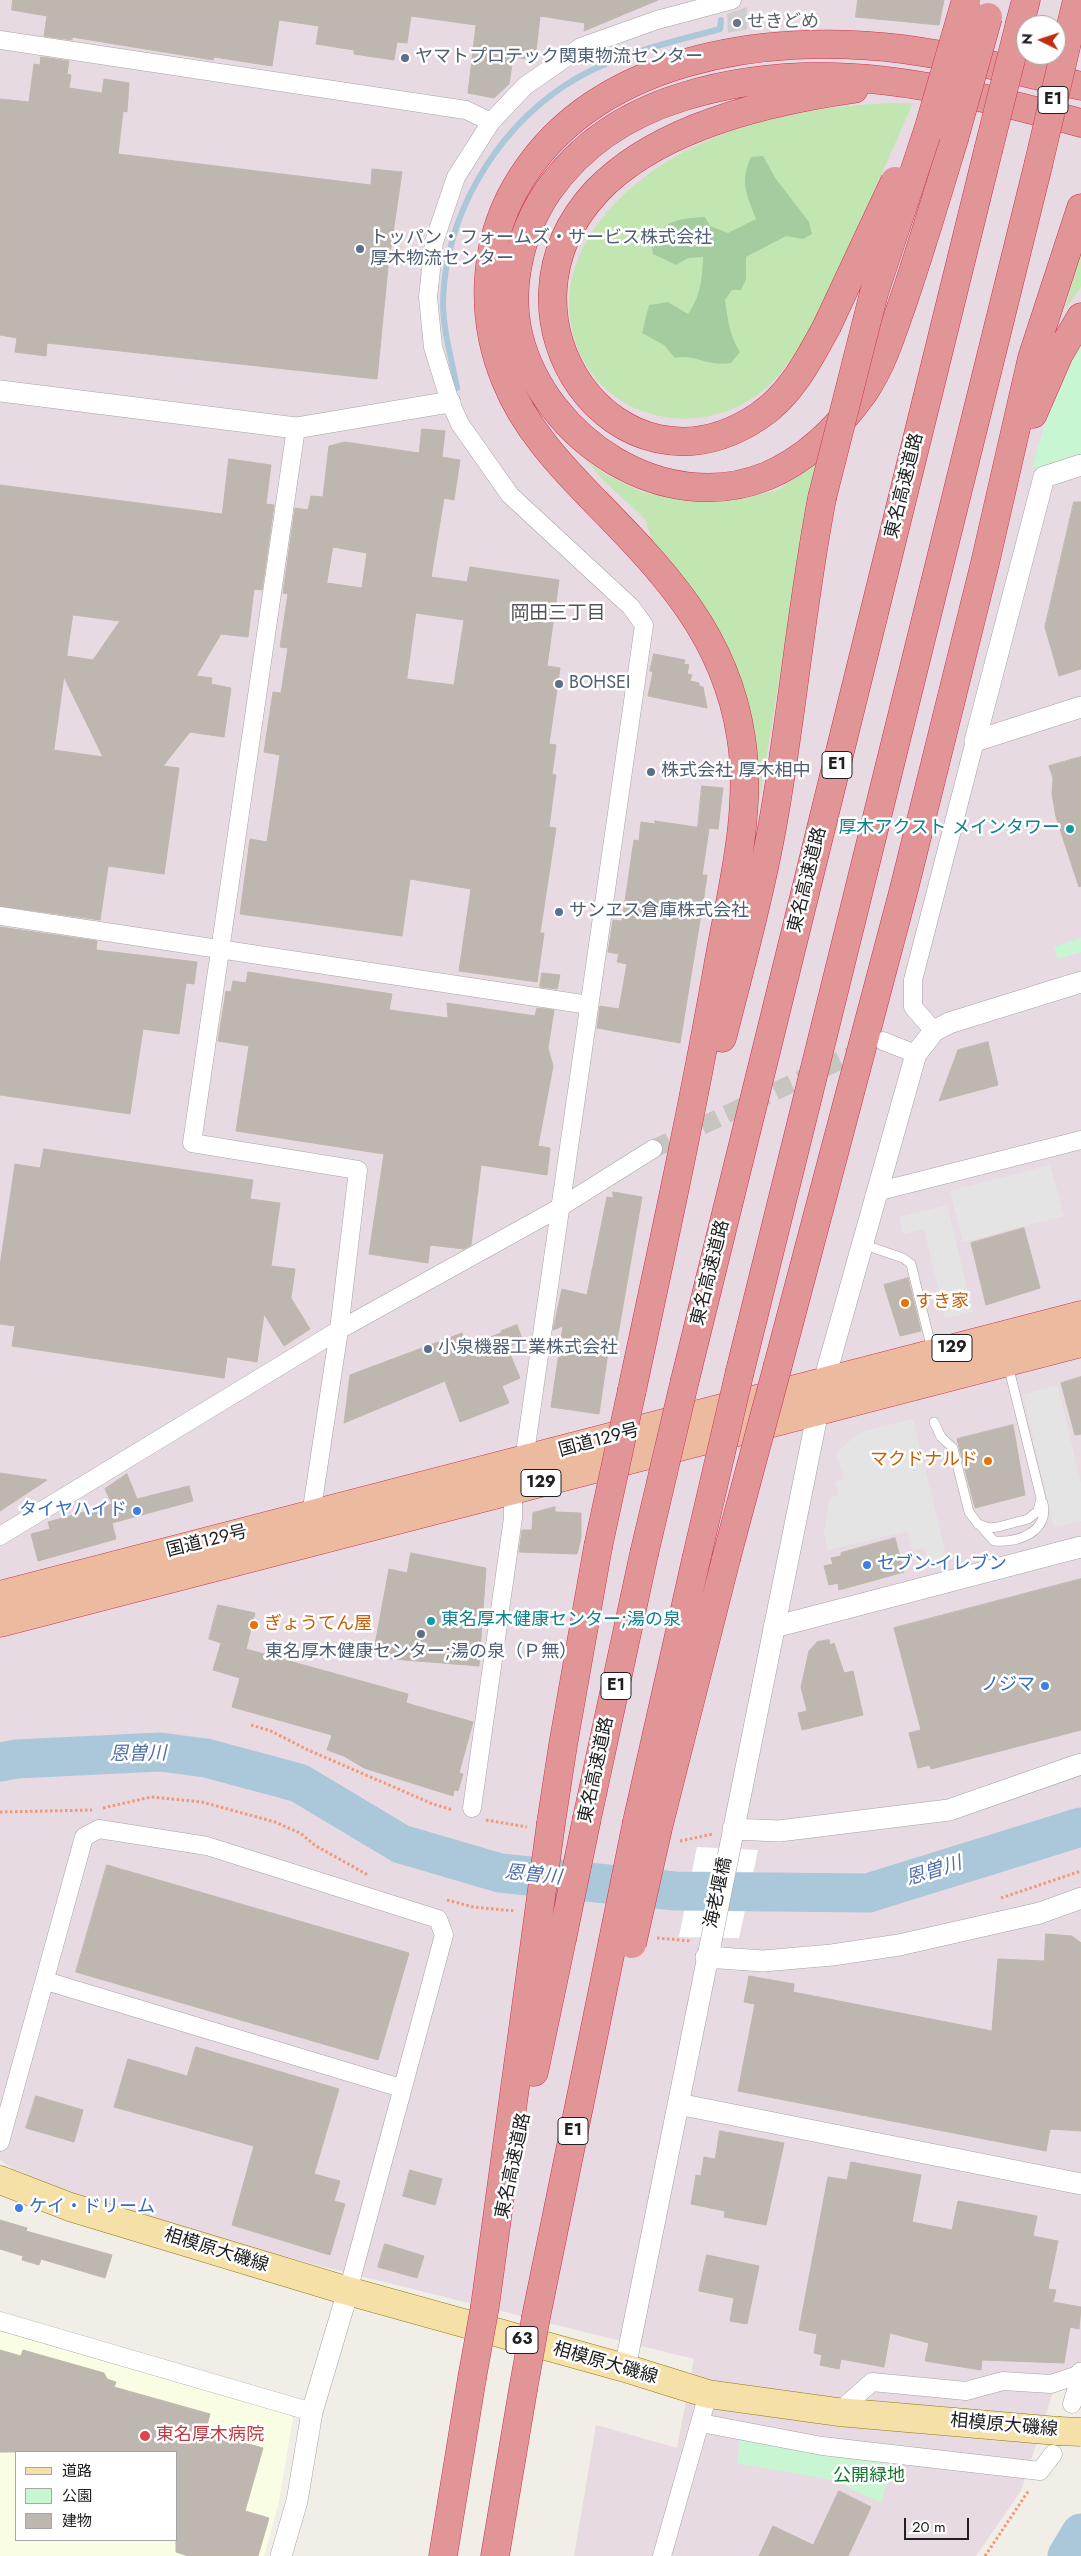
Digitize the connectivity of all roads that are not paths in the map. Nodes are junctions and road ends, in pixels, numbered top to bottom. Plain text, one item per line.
1 (732, 0) edge
2 (966, 0) edge
3 (1078, 0) edge
4 (990, 8) edge
5 (1023, 11) edge
6 (0, 40) edge
7 (915, 84) junction
8 (1081, 86) edge
9 (491, 122) junction
10 (1081, 123) edge
11 (1081, 208) edge
12 (1081, 317) edge
13 (0, 391) edge
14 (450, 402) junction
15 (296, 428) junction
16 (1081, 465) edge
17 (984, 563) junction
18 (1081, 707) edge
19 (975, 741) junction
20 (0, 916) edge
21 (220, 950) junction
22 (1081, 982) edge
23 (589, 1005) junction
24 (934, 1031) junction
25 (882, 1041) dead end
26 (916, 1054) junction
27 (1081, 1140) edge
28 (653, 1149) tunnel mouth
29 (876, 1192) junction
30 (559, 1208) junction
31 (862, 1244) junction
32 (1081, 1315) edge
33 (339, 1330) junction
34 (1081, 1343) edge
35 (932, 1353) junction
36 (1007, 1362) junction
37 (824, 1381) junction
38 (632, 1390) junction
39 (818, 1411) junction
40 (934, 1422) dead end
41 (524, 1460) junction
42 (513, 1491) junction
43 (1041, 1498) junction
44 (311, 1515) junction
45 (978, 1524) junction
46 (0, 1536) edge
47 (1081, 1547) edge
48 (0, 1595) edge
49 (0, 1623) edge
50 (774, 1627) junction
51 (1081, 1764) edge
52 (472, 1808) road end
53 (731, 1838) junction
54 (1081, 1898) edge
55 (549, 1937) junction
56 (632, 1942) junction
57 (708, 1946) junction
58 (46, 1981) junction
59 (401, 2088) junction
60 (678, 2104) junction
61 (0, 2142) edge
62 (0, 2180) edge
63 (1081, 2184) edge
64 (348, 2291) junction
65 (0, 2321) edge
66 (625, 2368) junction
67 (1081, 2374) edge
68 (708, 2394) junction
69 (1072, 2404) dead end
70 (312, 2412) junction
71 (838, 2412) junction
72 (701, 2423) junction
73 (1064, 2439) edge
74 (281, 2556) edge
75 (443, 2556) edge
76 (495, 2556) edge
77 (662, 2556) edge

1 - 9 street
2 - 7 highway, bridge
2 - 38 highway, bridge
3 - 56 highway, E1, bridge
4 - 7 highway, bridge
5 - 55 highway, 東名高速道路 / E1, bridge
6 - 9 street
7 - 10 highway
8 - 38 highway
9 - 14 street
11 - 17 highway
12 - 17 highway
13 - 15 street
14 - 15 street
14 - 23 street
15 - 21 street
16 - 19 street
17 - 56 highway, bridge
18 - 19 street
19 - 24 street
20 - 21 street
21 - 23 street
21 - 33 street
22 - 24 street
23 - 30 street
24 - 26 street
25 - 26 street
26 - 29 street, 海老堰橋
27 - 29 street
28 - 30 street
29 - 31 street, 海老堰橋
30 - 33 street
30 - 41 street
31 - 35 lane
31 - 37 street, 海老堰橋
32 - 35 highway, 国道129号 / 129
33 - 44 street
33 - 46 street
34 - 36 highway, 国道129号 / 129
35 - 37 highway, 国道129号 / 129
36 - 39 highway, 国道129号 / 129
36 - 43 lane
37 - 39 street, 海老堰橋
37 - 41 highway, 国道129号 / 129
38 - 55 highway, bridge
39 - 42 highway, 国道129号 / 129
39 - 50 street, 海老堰橋
40 - 45 lane
41 - 44 highway, 国道129号 / 129
42 - 49 highway, 国道129号 / 129
42 - 52 street
43 - 45 lane
43 - 45 lane
44 - 48 highway, 国道129号 / 129
47 - 50 street
50 - 53 street, 海老堰橋
51 - 53 street
53 - 57 street, 海老堰橋
54 - 57 street
55 - 75 highway, bridge
56 - 76 highway, E1, bridge
57 - 60 street, 海老堰橋
58 - 59 street
58 - 59 street
58 - 61 street
59 - 64 street
60 - 63 street
60 - 66 street, 海老堰橋
62 - 64 main road, 相模原大磯線 / 63
64 - 66 main road, 相模原大磯線 / 63
64 - 70 street
65 - 70 street
66 - 68 main road, 相模原大磯線 / 63
67 - 69 street
67 - 71 street
68 - 71 main road, 相模原大磯線 / 63
68 - 72 street
70 - 74 street
71 - 73 main road, 相模原大磯線 / 63
72 - 73 street
72 - 77 street

